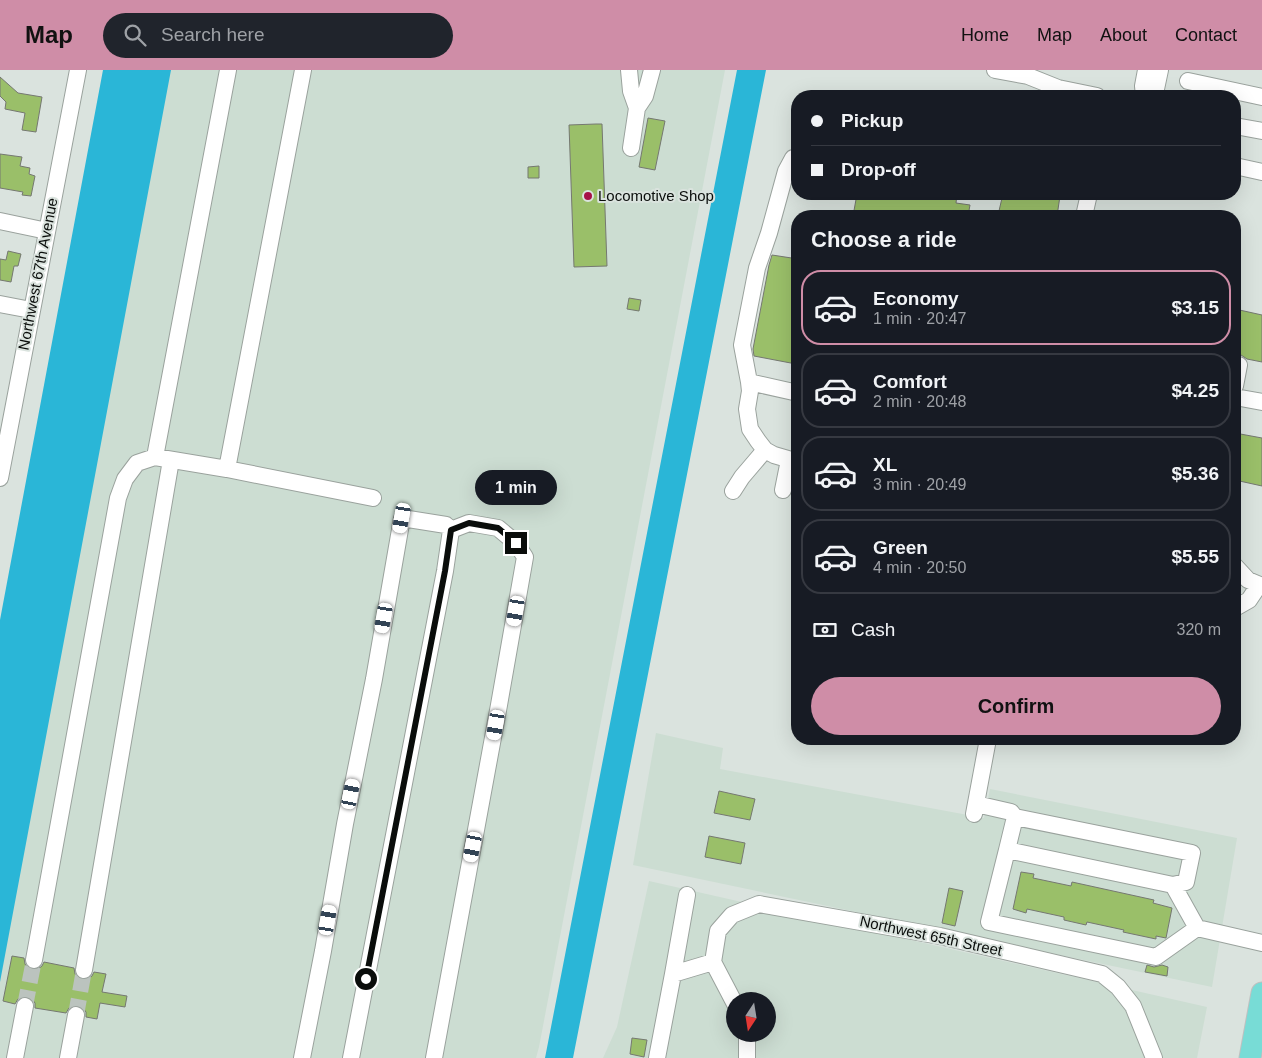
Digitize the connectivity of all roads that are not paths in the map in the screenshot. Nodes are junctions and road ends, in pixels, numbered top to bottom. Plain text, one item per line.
1 (78, 70) edge
2 (228, 70) edge
3 (303, 70) edge
4 (629, 70) edge
5 (652, 70) edge
6 (1146, 70) edge
7 (1160, 70) edge
8 (1003, 71) edge
9 (1188, 82) dead end
10 (1068, 90) edge
11 (1143, 90) edge
12 (1155, 90) edge
13 (1227, 90) edge
14 (1241, 93) edge
15 (1262, 97) edge
16 (637, 108) junction
17 (1241, 127) edge
18 (1262, 132) edge
19 (631, 148) dead end
20 (791, 163) edge
21 (1241, 167) edge
22 (1262, 172) edge
23 (0, 220) edge
24 (47, 231) junction
25 (0, 304) edge
26 (31, 310) junction
27 (749, 382) junction
28 (8, 389) edge
29 (791, 391) edge
30 (1241, 398) edge
31 (1262, 402) edge
32 (765, 450) junction
33 (154, 457) junction
34 (171, 460) junction
35 (791, 460) edge
36 (791, 467) edge
37 (227, 469) junction
38 (0, 478) edge
39 (783, 490) dead end
40 (733, 491) dead end
41 (373, 498) dead end
42 (451, 530) junction
43 (1241, 572) edge
44 (1260, 586) edge
45 (1241, 605) edge
46 (987, 745) edge
47 (1015, 817) junction
48 (1007, 850) junction
49 (1173, 886) junction
50 (686, 895) dead end
51 (1197, 928) junction
52 (1262, 944) edge
53 (34, 960) tunnel mouth
54 (713, 962) junction
55 (84, 970) tunnel mouth
56 (673, 974) junction
57 (729, 992) edge
58 (1262, 993) edge
59 (25, 1006) tunnel mouth
60 (76, 1015) tunnel mouth
61 (747, 1042) edge
62 (15, 1058) edge
63 (68, 1058) edge
64 (302, 1058) edge
65 (351, 1058) edge
66 (434, 1058) edge
67 (657, 1058) edge
68 (747, 1058) edge
69 (1154, 1058) edge
70 (1250, 1058) edge

1 - 24 street, Northwest 67th Avenue
2 - 33 street
3 - 37 street
4 - 16 street
5 - 16 street
6 - 11 street
7 - 12 street
8 - 10 street
9 - 13 street
14 - 15 street
16 - 19 street
17 - 18 street
20 - 27 street
21 - 22 street
23 - 24 street
24 - 26 street, Northwest 67th Avenue
25 - 26 street
26 - 28 street, Northwest 67th Avenue
27 - 29 street
27 - 32 street
28 - 38 street, Northwest 67th Avenue
30 - 31 street
32 - 35 street
32 - 40 street
33 - 34 street
33 - 53 street
34 - 37 street
34 - 55 street
36 - 39 street
37 - 41 street
42 - 64 street
42 - 65 street
42 - 66 street
43 - 44 street
44 - 45 street
46 - 47 street
47 - 48 street
47 - 49 street
48 - 49 street
48 - 51 street
49 - 51 street
50 - 56 street
51 - 52 street
54 - 56 street
54 - 57 street
54 - 69 street, Northwest 65th Street
56 - 67 street
58 - 70 main road
59 - 62 street
60 - 63 street
61 - 68 street

